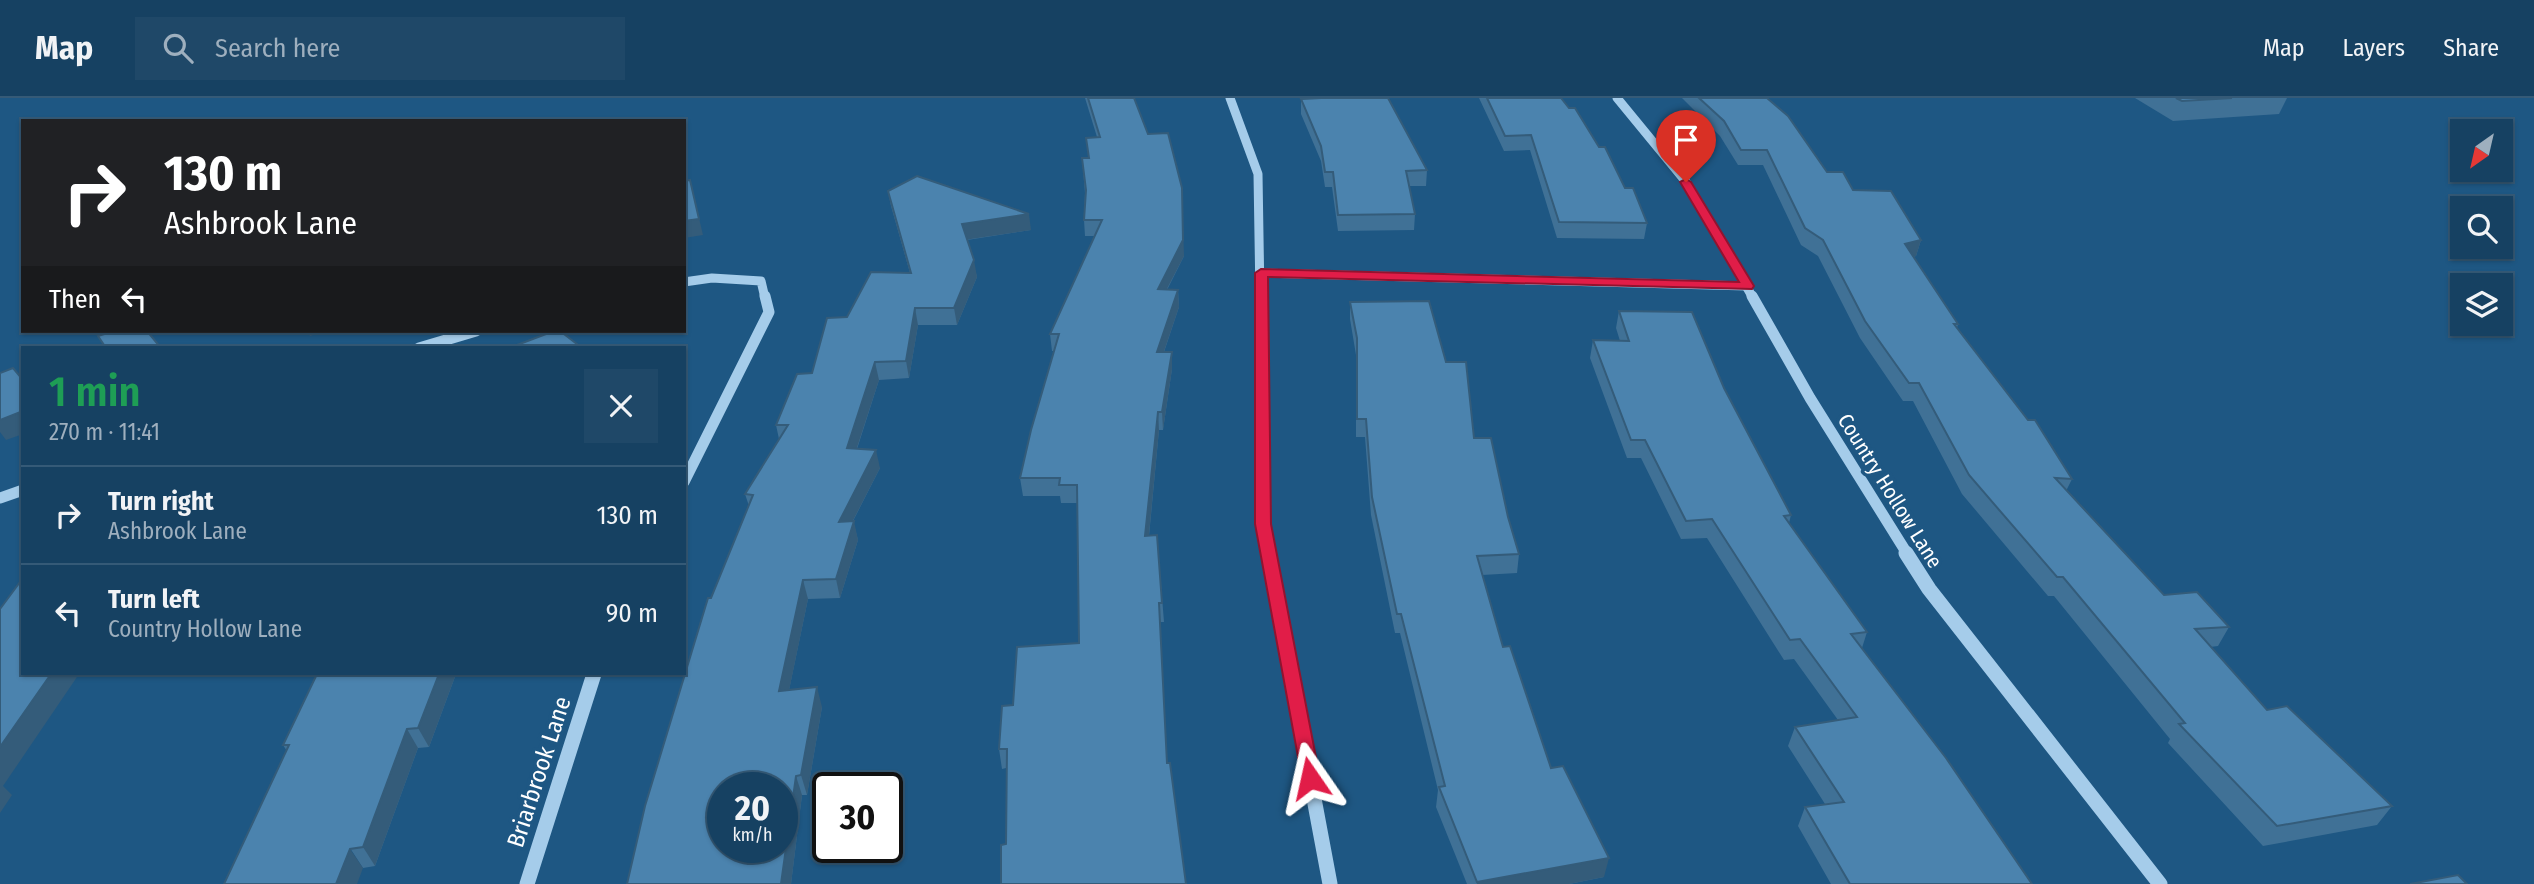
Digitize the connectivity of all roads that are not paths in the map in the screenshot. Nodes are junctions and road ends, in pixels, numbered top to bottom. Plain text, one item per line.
1 (1230, 98) edge
2 (1617, 98) edge
3 (1261, 273) junction
4 (686, 282) edge
5 (1747, 286) junction
6 (469, 333) edge
7 (426, 346) edge
8 (686, 478) edge
9 (21, 491) edge
10 (0, 498) edge
11 (594, 675) edge
12 (527, 884) edge
13 (1330, 884) edge
14 (2160, 884) edge

1 - 3 street
2 - 5 street, Country Hollow Lane
3 - 5 street
3 - 13 street
4 - 8 street
5 - 14 street, Country Hollow Lane
6 - 7 street
9 - 10 street
11 - 12 street, Briarbrook Lane

